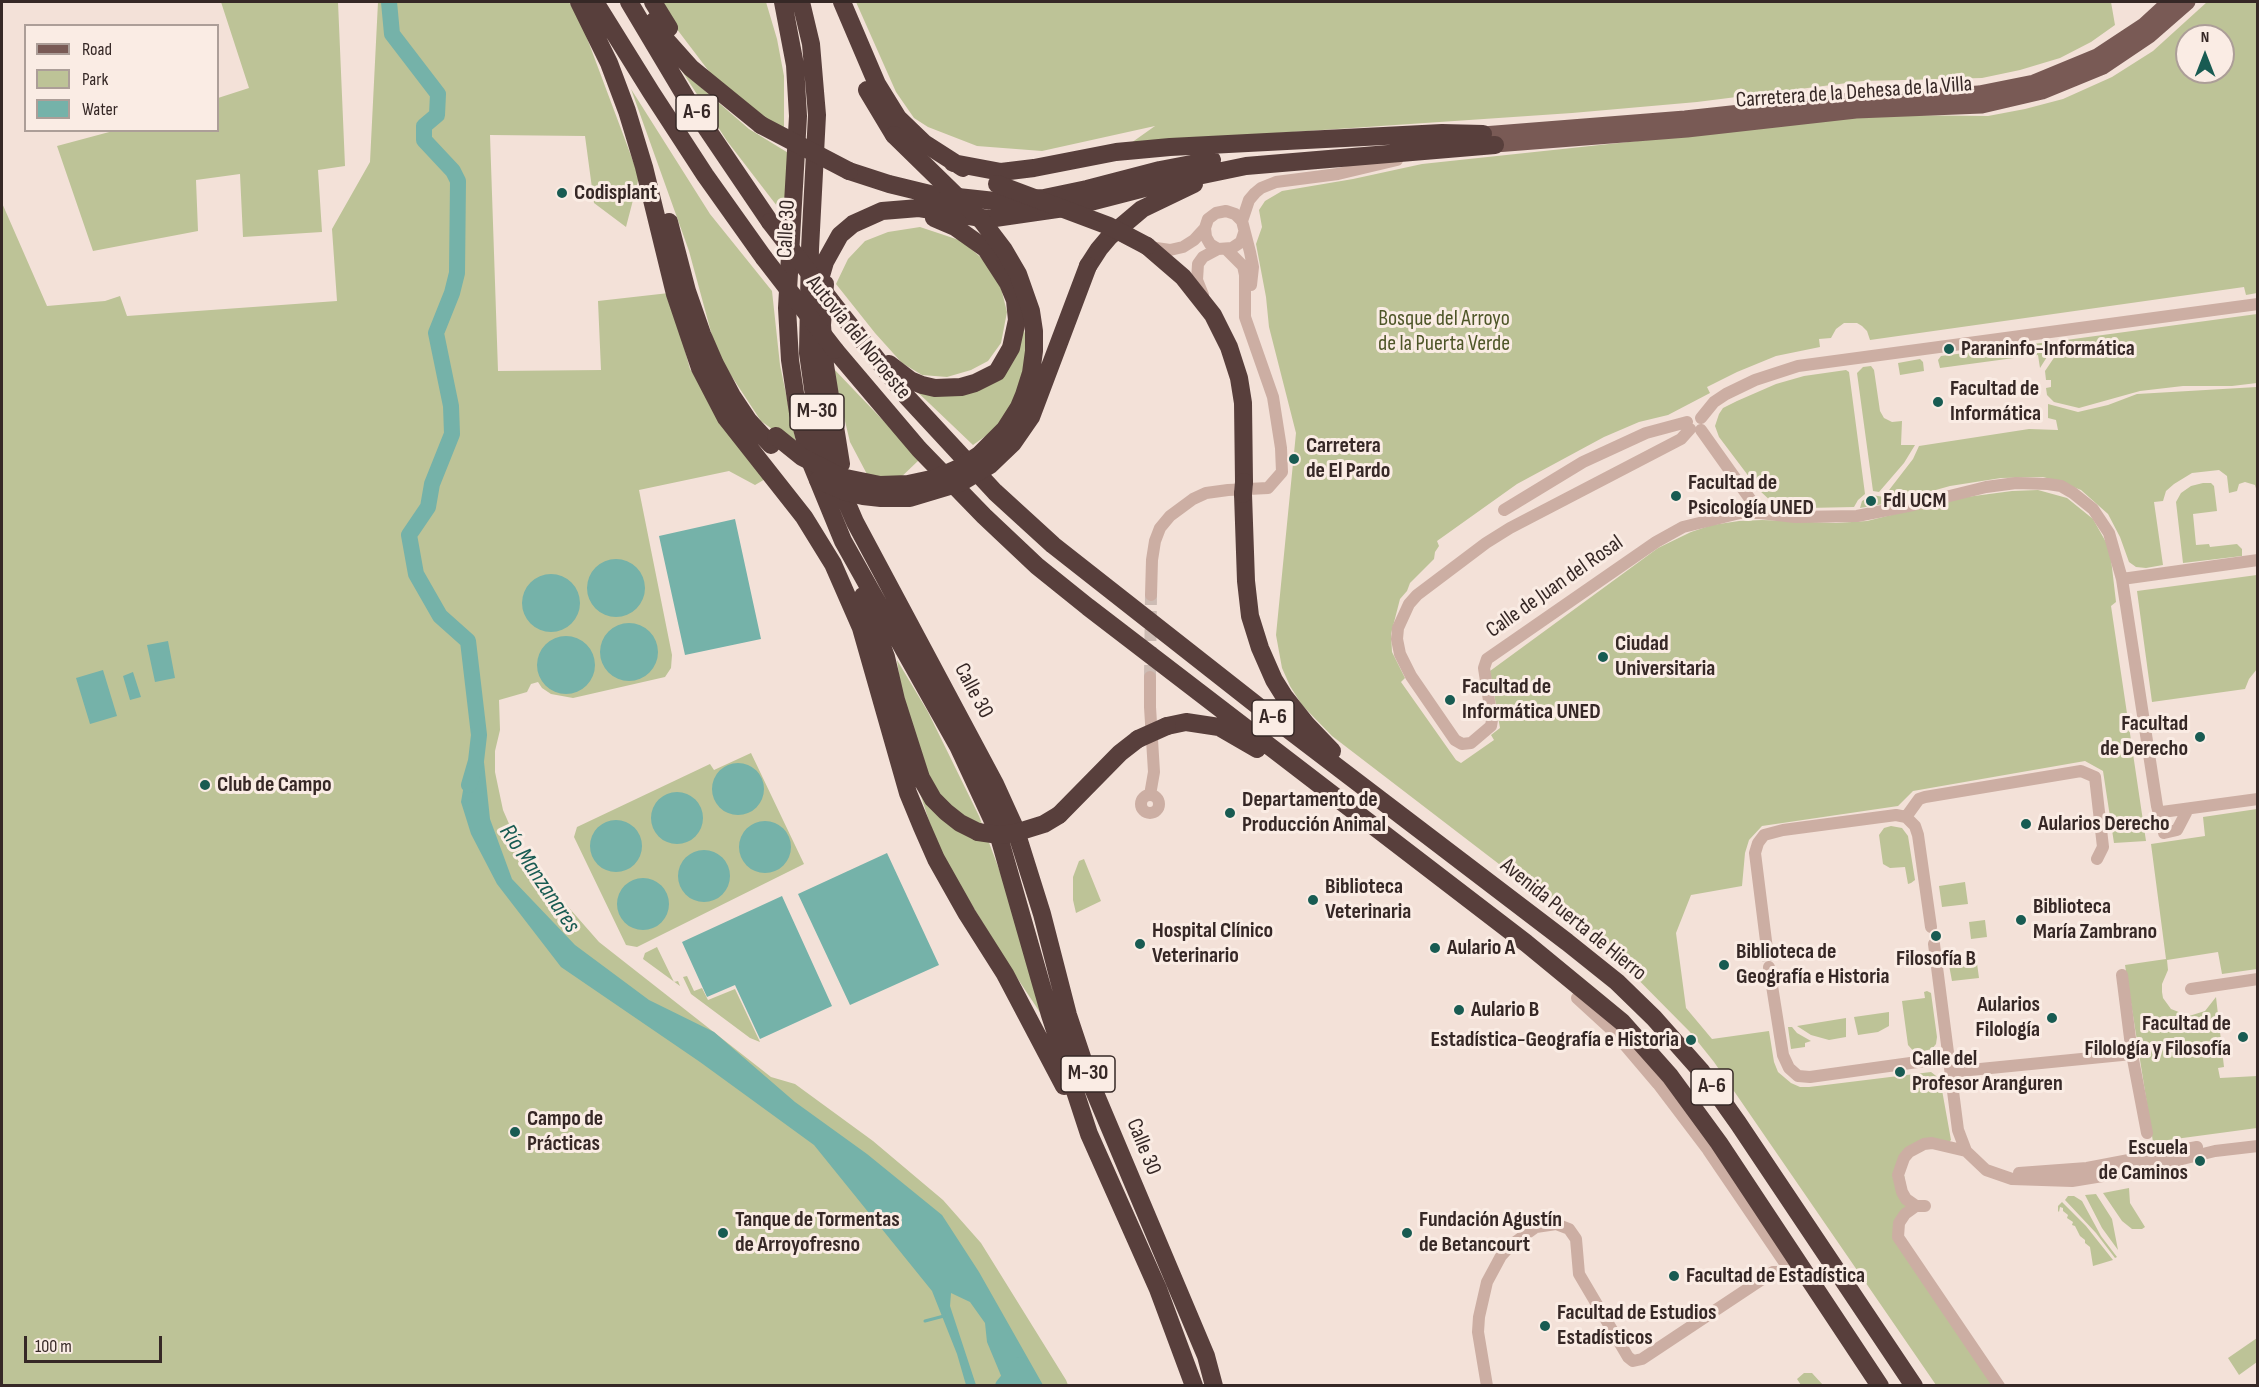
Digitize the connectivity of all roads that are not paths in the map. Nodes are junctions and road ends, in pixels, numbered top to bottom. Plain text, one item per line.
1 (580, 2) edge
2 (596, 2) edge
3 (629, 2) edge
4 (641, 2) edge
5 (653, 2) edge
6 (783, 2) edge
7 (801, 2) edge
8 (834, 2) edge
9 (842, 2) edge
10 (2169, 2) edge
11 (2188, 2) edge
12 (713, 87) junction
13 (1489, 139) junction
14 (1398, 160) junction
15 (953, 163) junction
16 (1243, 227) junction
17 (1204, 228) junction
18 (1147, 246) junction
19 (1223, 249) junction
20 (2258, 304) edge
21 (1213, 315) junction
22 (1249, 331) junction
23 (864, 344) junction
24 (1695, 425) junction
25 (773, 441) junction
26 (842, 464) junction
27 (1504, 510) dead end
28 (1760, 513) junction
29 (843, 542) junction
30 (2258, 560) edge
31 (2122, 579) junction
32 (1103, 586) joint
33 (1151, 595) tunnel mouth
34 (1088, 607) joint
35 (1150, 677) tunnel mouth
36 (995, 784) junction
37 (1150, 795) dead end
38 (1339, 799) junction
39 (2258, 800) edge
40 (2188, 809) junction
41 (2162, 812) junction
42 (1906, 817) junction
43 (1444, 849) junction
44 (2097, 859) dead end
45 (1931, 927) dead end
46 (1526, 943) junction
47 (1934, 944) dead end
48 (1767, 949) tunnel mouth
49 (1769, 967) tunnel mouth
50 (2122, 975) dead end
51 (2258, 979) edge
52 (2191, 989) dead end
53 (1577, 998) joint
54 (2132, 1054) junction
55 (1950, 1062) junction
56 (1960, 1071) dead end
57 (2147, 1133) dead end
58 (1089, 1134) junction
59 (2258, 1138) edge
60 (2238, 1141) junction
61 (2258, 1146) edge
62 (1966, 1152) junction
63 (1986, 1170) junction
64 (1782, 1272) junction
65 (1836, 1320) junction
66 (1206, 1356) junction
67 (1187, 1381) edge
68 (1214, 1386) edge
69 (1226, 1386) edge
70 (1487, 1386) edge
71 (1880, 1386) edge
72 (1914, 1386) edge
73 (1999, 1386) edge

1 - 25 highway
1 - 58 highway
2 - 34 highway, Autovía del Noroeste / A-6, bridge
3 - 23 highway, Autovía del Noroeste / A-6, bridge
4 - 12 highway
5 - 12 highway
6 - 29 highway, Calle 30 / M-30
7 - 36 highway, Calle 30 / M-30
8 - 25 highway, bridge
9 - 15 highway
10 - 13 main road, Carretera de la Dehesa de la Villa
11 - 13 main road, Carretera de la Dehesa de la Villa
12 - 13 highway, bridge
13 - 14 highway
13 - 15 highway
13 - 26 highway
14 - 16 street
14 - 25 highway, bridge
15 - 18 highway, bridge
16 - 17 street
16 - 19 street
16 - 22 street
17 - 18 street
17 - 19 street
18 - 21 highway
19 - 21 street
19 - 22 street
20 - 24 street
21 - 43 highway
22 - 33 street
23 - 26 highway
23 - 32 highway, Autovía del Noroeste / A-6
24 - 27 street
24 - 28 street
24 - 28 street, Calle de Juan del Rosal
26 - 36 highway
28 - 31 street
29 - 38 highway, bridge
29 - 58 highway, Calle 30 / M-30
30 - 31 street
31 - 41 street
32 - 43 highway, Avenida Puerta de Hierro / A-6
34 - 38 highway, Avenida Puerta de Hierro / A-6
35 - 37 street
36 - 66 highway, Calle 30 / M-30
38 - 46 highway, Avenida Puerta de Hierro / A-6
39 - 40 street
40 - 41 street
40 - 41 street
42 - 44 street
42 - 45 street
42 - 48 street
43 - 72 highway, Avenida Puerta de Hierro / A-6
46 - 53 highway
46 - 65 highway, Avenida Puerta de Hierro / A-6
47 - 55 street
49 - 55 street
50 - 54 street
51 - 52 street
53 - 64 street
54 - 56 street
54 - 57 street
55 - 62 street
58 - 67 highway, Calle 30 / M-30
59 - 60 street
60 - 61 street
60 - 63 street
61 - 63 street
62 - 63 street
62 - 73 street
64 - 65 highway
64 - 70 street
65 - 71 highway, Avenida Puerta de Hierro / A-6
66 - 68 highway, Calle 30 / M-30
66 - 69 highway

